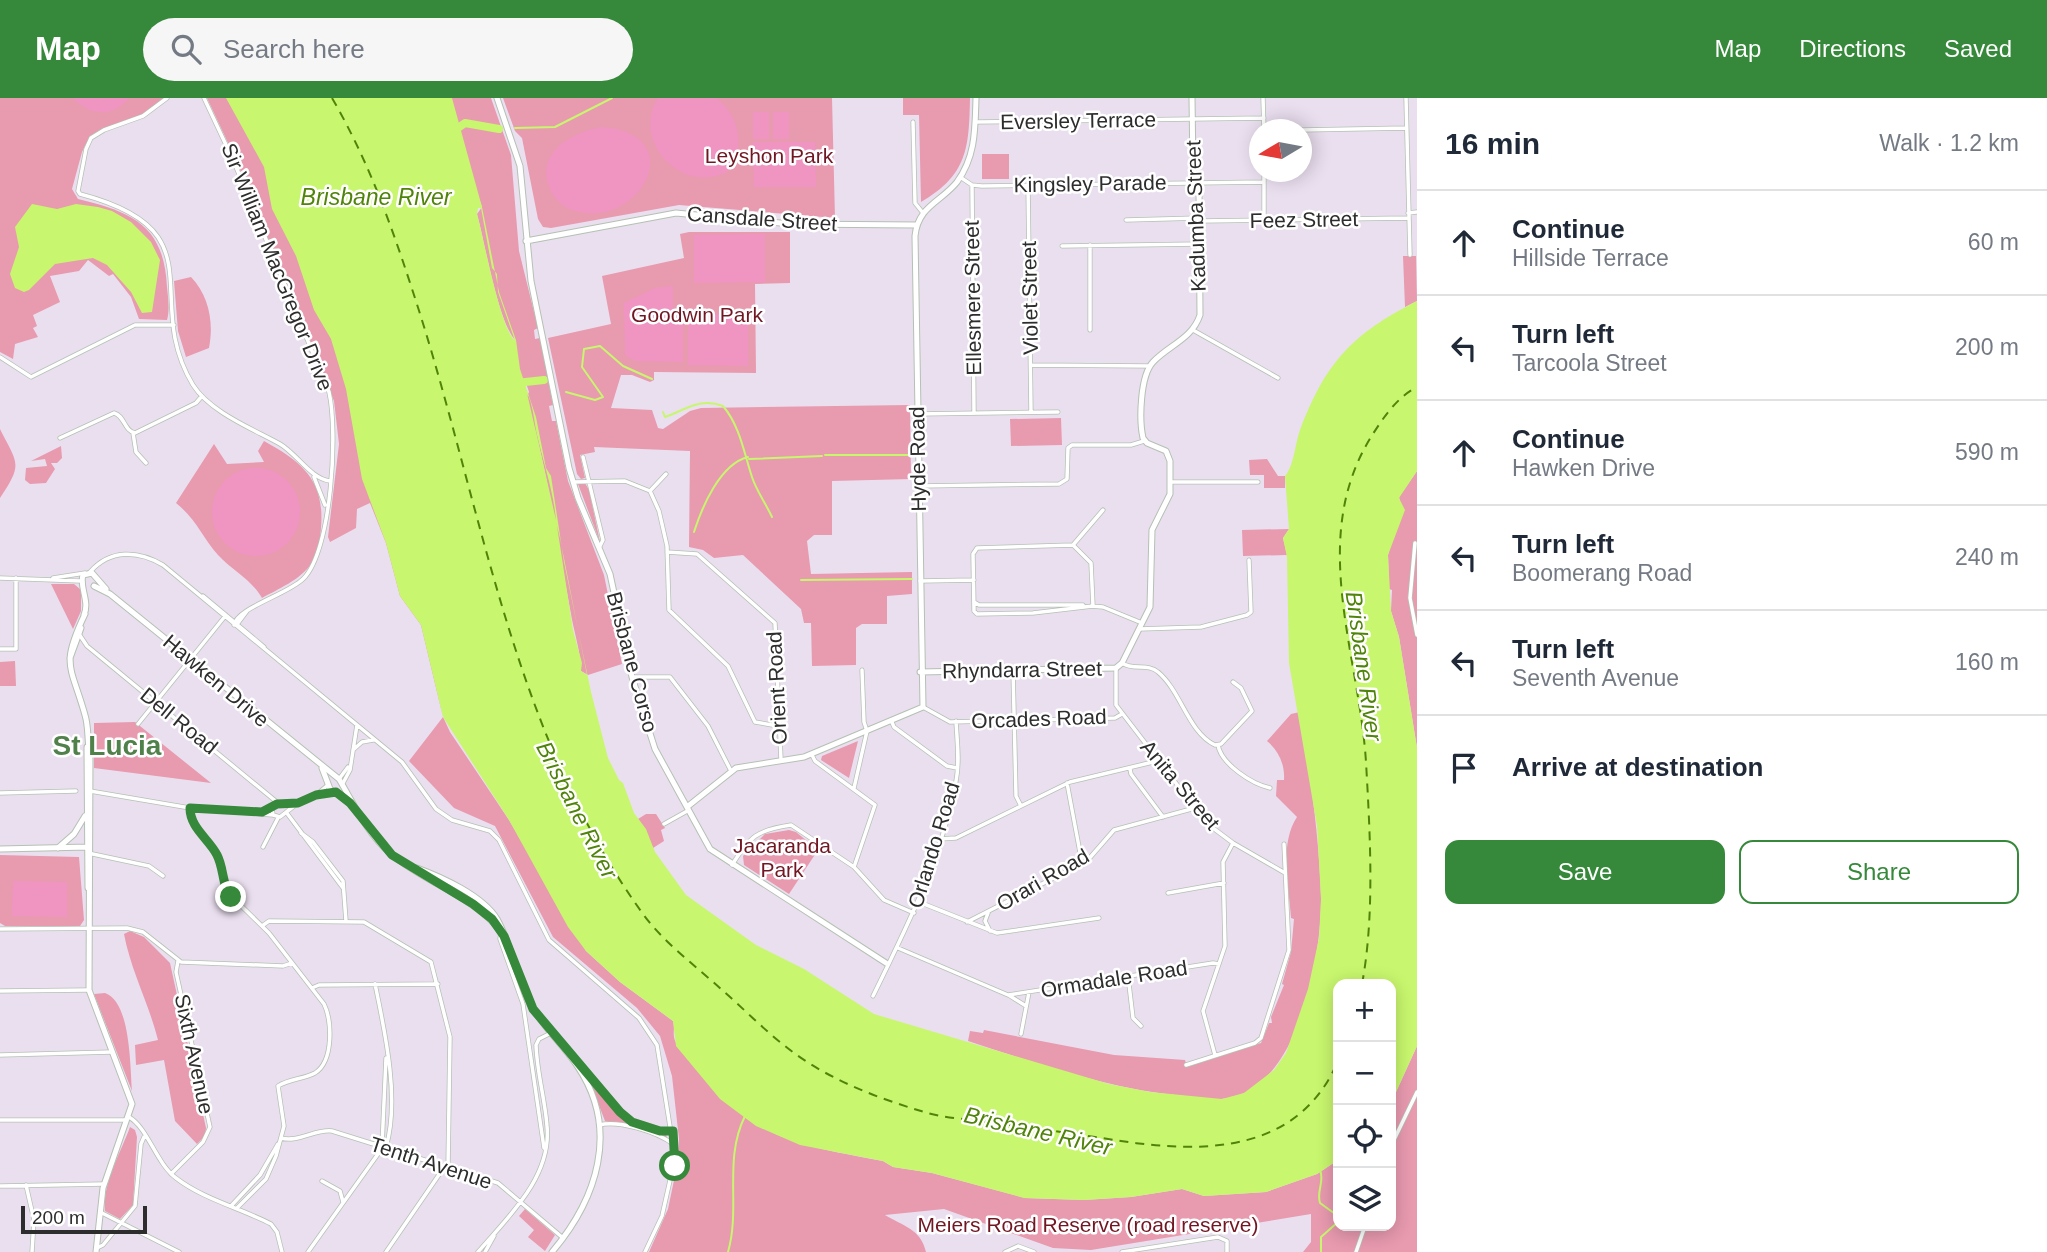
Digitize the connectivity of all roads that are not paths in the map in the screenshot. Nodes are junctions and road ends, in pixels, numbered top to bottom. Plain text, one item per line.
1 (167, 98) edge
2 (204, 98) edge
3 (497, 98) edge
4 (976, 98) edge
5 (1192, 98) edge
6 (1263, 98) edge
7 (1406, 98) edge
8 (1264, 118) joint
9 (1192, 119) junction
10 (913, 122) dead end
11 (976, 122) junction
12 (1406, 128) junction
13 (1312, 130) edge
14 (960, 177) junction
15 (1264, 182) joint
16 (1197, 183) junction
17 (972, 185) junction
18 (1028, 185) junction
19 (1417, 212) edge
20 (923, 213) junction
21 (1408, 216) junction
22 (1126, 220) dead end
23 (1199, 220) junction
24 (1264, 221) junction
25 (917, 225) junction
26 (526, 241) junction
27 (1200, 244) junction
28 (1090, 245) junction
29 (1062, 246) dead end
30 (1409, 255) dead end
31 (174, 325) junction
32 (1090, 330) dead end
33 (1193, 330) junction
34 (0, 357) edge
35 (1031, 365) junction
36 (1150, 366) junction
37 (1278, 378) dead end
38 (202, 396) junction
39 (974, 412) junction
40 (1031, 412) junction
41 (1058, 412) dead end
42 (917, 414) junction
43 (133, 433) junction
44 (60, 438) dead end
45 (1144, 441) junction
46 (583, 457) dead end
47 (146, 463) dead end
48 (313, 474) junction
49 (666, 474) dead end
50 (330, 481) junction
51 (589, 481) junction
52 (573, 482) junction
53 (1170, 482) junction
54 (1258, 482) dead end
55 (918, 486) junction
56 (650, 491) junction
57 (326, 507) junction
58 (1103, 510) dead end
59 (1415, 543) edge
60 (1073, 545) junction
61 (599, 548) junction
62 (667, 552) junction
63 (1249, 561) dead end
64 (0, 578) edge
65 (16, 578) junction
66 (52, 578) junction
67 (90, 580) junction
68 (974, 580) junction
69 (919, 581) junction
70 (974, 602) junction
71 (1093, 606) junction
72 (85, 614) junction
73 (225, 616) junction
74 (235, 623) junction
75 (1141, 626) junction
76 (79, 634) junction
77 (1417, 635) edge
78 (87, 646) junction
79 (0, 649) edge
80 (74, 650) junction
81 (190, 659) junction
82 (68, 661) junction
83 (1122, 663) junction
84 (1116, 668) junction
85 (862, 670) dead end
86 (1013, 670) junction
87 (920, 672) junction
88 (632, 677) junction
89 (1233, 682) dead end
90 (155, 701) junction
91 (923, 707) junction
92 (1122, 714) junction
93 (891, 720) junction
94 (1014, 720) junction
95 (956, 721) junction
96 (138, 724) dead end
97 (357, 725) junction
98 (778, 726) junction
99 (867, 731) junction
100 (375, 740) junction
101 (88, 744) junction
102 (1218, 744) junction
103 (352, 750) junction
104 (811, 755) junction
105 (781, 760) junction
106 (1157, 761) junction
107 (322, 768) junction
108 (957, 768) junction
109 (1130, 769) junction
110 (730, 771) junction
111 (340, 782) junction
112 (1066, 783) junction
113 (331, 787) junction
114 (854, 788) junction
115 (1270, 788) dead end
116 (76, 791) dead end
117 (90, 791) junction
118 (0, 793) edge
119 (298, 803) junction
120 (350, 803) junction
121 (277, 805) junction
122 (1021, 806) junction
123 (190, 808) junction
124 (1195, 808) junction
125 (688, 809) junction
126 (286, 811) junction
127 (262, 812) junction
128 (85, 814) junction
129 (277, 816) junction
130 (1163, 817) junction
131 (664, 824) dead end
132 (296, 827) junction
133 (939, 839) junction
134 (1233, 843) junction
135 (1284, 844) dead end
136 (262, 847) dead end
137 (58, 848) junction
138 (0, 849) edge
139 (88, 850) junction
140 (1082, 863) junction
141 (732, 865) junction
142 (854, 867) junction
143 (1285, 873) junction
144 (163, 876) dead end
145 (1224, 883) junction
146 (1168, 893) dead end
147 (918, 902) junction
148 (989, 911) junction
149 (914, 913) junction
150 (1098, 918) dead end
151 (346, 921) junction
152 (967, 922) junction
153 (262, 926) junction
154 (89, 928) junction
155 (0, 929) edge
156 (502, 931) junction
157 (990, 931) junction
158 (898, 948) junction
159 (178, 961) junction
160 (292, 962) junction
161 (886, 963) junction
162 (1219, 964) junction
163 (1128, 976) junction
164 (375, 984) junction
165 (438, 984) junction
166 (312, 988) junction
167 (89, 990) junction
168 (0, 991) edge
169 (1029, 992) junction
170 (1009, 995) junction
171 (873, 996) dead end
172 (1026, 1006) junction
173 (1141, 1026) dead end
174 (551, 1033) junction
175 (1021, 1034) dead end
176 (114, 1051) junction
177 (0, 1055) edge
178 (1216, 1055) junction
179 (576, 1063) junction
180 (1186, 1065) dead end
181 (1417, 1092) edge
182 (129, 1119) junction
183 (0, 1120) edge
184 (599, 1125) junction
185 (673, 1131) junction
186 (1396, 1136) edge
187 (144, 1137) junction
188 (280, 1140) junction
189 (674, 1143) junction
190 (384, 1147) junction
191 (544, 1150) junction
192 (447, 1167) junction
193 (171, 1174) junction
194 (321, 1181) dead end
195 (104, 1184) junction
196 (26, 1185) junction
197 (0, 1186) edge
198 (353, 1189) junction
199 (340, 1191) junction
200 (521, 1202) junction
201 (343, 1203) junction
202 (231, 1206) junction
203 (237, 1208) junction
204 (100, 1212) junction
205 (121, 1222) junction
206 (496, 1231) junction
207 (1363, 1231) edge
208 (564, 1238) junction
209 (96, 1250) edge
210 (32, 1252) edge
211 (179, 1252) edge
212 (282, 1252) edge
213 (308, 1252) edge
214 (386, 1252) edge
215 (478, 1252) edge
216 (485, 1252) edge
217 (552, 1252) edge
218 (645, 1252) edge
219 (1005, 1252) edge
220 (1034, 1252) edge
221 (1122, 1252) edge
222 (1227, 1252) edge
223 (1356, 1252) edge

1 - 31 street
2 - 50 street, Sir William MacGregor Drive
3 - 26 street, Brisbane Corso
4 - 11 street, Hyde Road
5 - 9 street, Kadumba Street
6 - 8 street
7 - 12 street
8 - 9 street, Eversley Terrace
9 - 11 street, Eversley Terrace
9 - 16 street, Kadumba Street
10 - 20 street
11 - 14 street, Hyde Road
12 - 13 street
12 - 21 street
14 - 17 street
14 - 20 street, Hyde Road
15 - 16 street, Kingsley Parade
15 - 24 street
16 - 18 street, Kingsley Parade
16 - 23 street, Kadumba Street
17 - 18 street, Kingsley Parade
17 - 39 street, Ellesmere Street
18 - 35 street, Violet Street
19 - 21 street, Feez Street
20 - 25 street, Hyde Road
21 - 24 street, Feez Street
21 - 30 street
22 - 23 street, Feez Street
23 - 24 street, Feez Street
23 - 27 street, Kadumba Street
25 - 26 street, Cansdale Street
25 - 42 street, Hyde Road
26 - 52 street, Brisbane Corso
27 - 28 street
27 - 33 street, Kadumba Street
28 - 29 street
28 - 32 street
31 - 34 street
31 - 38 street
33 - 36 street
33 - 37 street
35 - 36 street
35 - 40 street, Violet Street
36 - 45 street
38 - 43 street
38 - 48 street
39 - 40 street
39 - 42 street
40 - 41 street
42 - 55 street, Hyde Road
43 - 44 street
43 - 47 street
45 - 53 street
45 - 55 street
46 - 51 street, Brisbane Corso
48 - 50 street
48 - 57 street
49 - 56 street
50 - 57 street, Sir William MacGregor Drive
51 - 52 street
51 - 56 street
51 - 61 street, Brisbane Corso
52 - 61 street, Brisbane Corso
53 - 54 street
53 - 75 street
55 - 69 street, Hyde Road
56 - 62 street
57 - 74 street, Sir William MacGregor Drive
58 - 60 street
59 - 77 street
60 - 68 street
60 - 71 street
61 - 88 street, Brisbane Corso
62 - 98 street
62 - 98 street, Orient Road
63 - 75 street
64 - 65 street
65 - 66 street
65 - 79 street
66 - 67 street
66 - 67 street
67 - 72 street
67 - 73 street
67 - 81 street, Hawken Drive
68 - 69 street
68 - 70 street
69 - 87 street, Hyde Road
70 - 71 street
70 - 71 street
71 - 75 street
72 - 76 street
72 - 82 street
73 - 74 street
73 - 81 street
74 - 97 street
75 - 83 street
76 - 78 street, Dell Road
76 - 80 street
78 - 80 street
78 - 90 street, Dell Road
80 - 82 street
81 - 90 street
81 - 107 street, Hawken Drive
82 - 101 street
83 - 84 street, Rhyndarra Street
83 - 102 street
84 - 86 street, Rhyndarra Street
84 - 92 street, Anita Street
85 - 99 street
86 - 87 street, Rhyndarra Street
86 - 94 street
87 - 91 street, Hyde Road
88 - 110 street
88 - 125 street, Brisbane Corso
89 - 102 street
90 - 96 street
90 - 121 street, Dell Road
91 - 93 street
91 - 95 street
92 - 94 street, Orcades Road
92 - 106 street, Anita Street
93 - 99 street
93 - 108 street
94 - 95 street, Orcades Road
94 - 122 street
95 - 108 street, Orlando Road
97 - 100 street
97 - 103 street
98 - 105 street, Orient Road
99 - 104 street
99 - 114 street
100 - 103 street
100 - 185 street
101 - 117 street
101 - 128 street
102 - 115 street
103 - 111 street
104 - 105 street
104 - 114 street
105 - 110 street
106 - 109 street
106 - 124 street, Anita Street
107 - 111 street, Hawken Drive
107 - 113 street, Hawken Drive
108 - 133 street, Orlando Road
109 - 112 street
109 - 130 street
110 - 125 street
111 - 113 street
111 - 113 street
111 - 120 street, Hawken Drive
112 - 122 street
112 - 140 street
113 - 119 street
113 - 120 street, Hawken Drive
114 - 142 street
116 - 118 street
117 - 123 street
117 - 139 street
119 - 121 street
119 - 126 street
120 - 156 street, Hawken Drive
121 - 126 street
121 - 127 street
121 - 129 street
122 - 133 street
123 - 127 street
123 - 153 street
124 - 130 street, Orari Road
124 - 134 street, Anita Street
125 - 131 street
125 - 141 street, Brisbane Corso
126 - 129 street
126 - 132 street
127 - 129 street
128 - 137 street
128 - 139 street
129 - 132 street
129 - 136 street
130 - 140 street, Orari Road
132 - 151 street
133 - 147 street, Orlando Road
134 - 143 street, Anita Street
134 - 145 street
135 - 143 street
137 - 138 street
137 - 139 street
139 - 144 street
139 - 154 street
140 - 148 street, Orari Road
141 - 142 street
141 - 161 street, Brisbane Corso
142 - 149 street
143 - 178 street
145 - 146 street
145 - 162 street
147 - 149 street, Orlando Road
147 - 152 street
148 - 152 street, Orari Road
148 - 157 street
149 - 158 street, Orlando Road
150 - 157 street
151 - 153 street
151 - 165 street
152 - 157 street
153 - 160 street
154 - 155 street
154 - 159 street
154 - 167 street
156 - 174 street, Hawken Drive
156 - 191 street
158 - 161 street, Orlando Road
158 - 170 street, Ormadale Road
159 - 160 street
159 - 193 street, Sixth Avenue
160 - 166 street
161 - 171 street, Orlando Road
162 - 163 street, Ormadale Road
162 - 178 street
163 - 169 street, Ormadale Road
163 - 173 street
164 - 165 street
164 - 166 street
164 - 190 street
165 - 192 street
166 - 188 street
167 - 168 street
167 - 176 street
169 - 170 street, Ormadale Road
169 - 172 street
170 - 172 street, Ormadale Road
172 - 175 street
174 - 179 street, Hawken Drive
174 - 191 street
176 - 177 street
176 - 182 street
178 - 180 street
179 - 184 street, Hawken Drive
179 - 185 street
181 - 186 street
182 - 183 street
182 - 187 street
182 - 195 street
184 - 189 street
184 - 208 street, Hawken Drive
185 - 189 street
187 - 193 street
187 - 205 street
188 - 190 street, Tenth Avenue
188 - 202 street
188 - 203 street
189 - 218 street
190 - 192 street, Tenth Avenue
190 - 198 street
191 - 200 street
192 - 200 street, Tenth Avenue
192 - 214 street
193 - 202 street
194 - 199 street
195 - 196 street
195 - 204 street
196 - 197 street
196 - 210 street
198 - 199 street
198 - 201 street
199 - 201 street
200 - 206 street
200 - 208 street, Tenth Avenue
201 - 213 street
202 - 203 street
203 - 212 street
204 - 205 street
204 - 209 street
205 - 209 street
205 - 211 street
206 - 215 street
206 - 216 street
207 - 223 street
208 - 217 street, Hawken Drive
219 - 220 street
221 - 222 street

